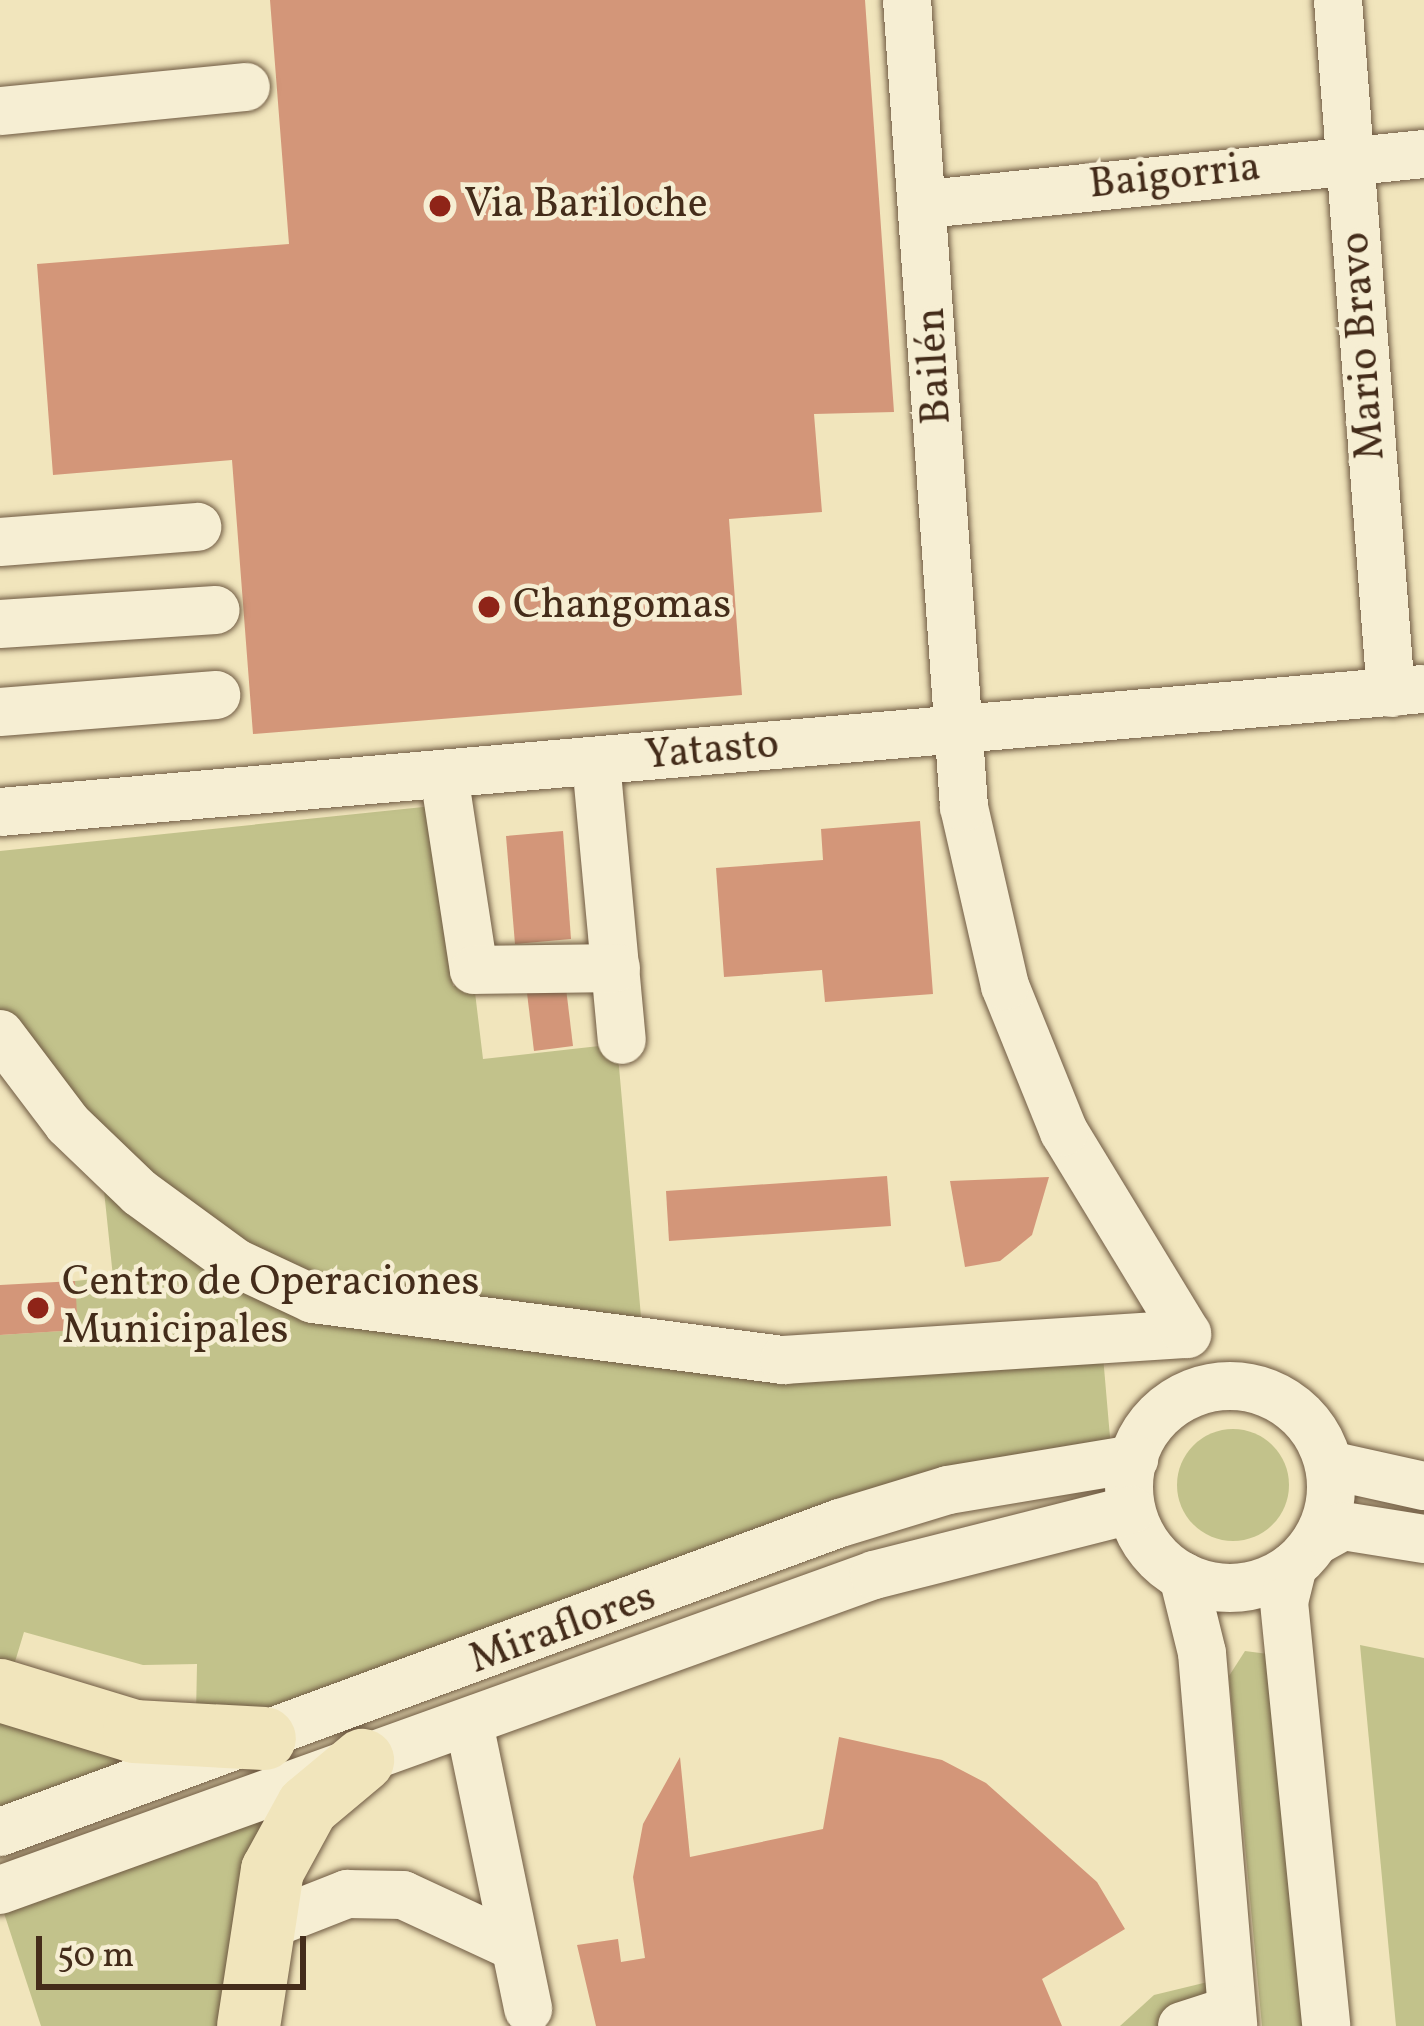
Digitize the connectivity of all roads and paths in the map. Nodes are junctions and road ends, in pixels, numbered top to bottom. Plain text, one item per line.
1 (907, 0) edge
2 (1338, 0) edge
3 (246, 87) dead end
4 (0, 111) edge
5 (1424, 154) edge
6 (1351, 159) junction
7 (926, 204) junction
8 (197, 527) dead end
9 (0, 542) edge
10 (216, 610) dead end
11 (0, 624) edge
12 (1408, 691) edge
13 (217, 695) dead end
14 (0, 712) edge
15 (958, 732) junction
16 (596, 762) junction
17 (444, 775) junction
18 (0, 812) edge
19 (616, 968) junction
20 (0, 1034) edge
21 (622, 1040) dead end
22 (1186, 1334) junction
23 (1227, 1386) junction
24 (1134, 1459) junction
25 (1329, 1465) junction
26 (1424, 1486) edge
27 (1131, 1510) junction
28 (1424, 1539) edge
29 (1305, 1554) junction
30 (1184, 1576) junction
31 (0, 1690) edge
32 (469, 1723) junction
33 (264, 1738) junction
34 (362, 1760) junction
35 (0, 1832) edge
36 (0, 1890) edge
37 (258, 1929) junction
38 (515, 1947) junction
39 (528, 2009) dead end
40 (1233, 2018) edge
41 (248, 2026) edge
42 (1182, 2026) edge
43 (1326, 2026) edge

1 - 7 street, Bailén
2 - 6 street, Mario Bravo
3 - 4 street
5 - 6 street, Baigorria
6 - 7 street, Baigorria
6 - 12 street, Mario Bravo
7 - 15 street, Bailén
8 - 9 street
10 - 11 street
12 - 15 street, Yatasto
13 - 14 street
15 - 16 street, Yatasto
15 - 22 street, Bailén
16 - 17 street, Yatasto
16 - 19 street
17 - 18 street, Yatasto
17 - 19 street
19 - 21 street
20 - 22 street
22 - 23 street, Bailén
23 - 24 street
23 - 25 street
24 - 27 street
24 - 33 street, Miraflores
25 - 26 street
25 - 29 street
27 - 30 street
27 - 32 street, Miraflores
28 - 29 street
29 - 30 street
29 - 43 street
30 - 40 street
31 - 33 main road
32 - 34 street, Miraflores
32 - 38 street
33 - 35 street, Miraflores
34 - 36 street, Miraflores
34 - 37 main road
37 - 38 street
37 - 41 main road
38 - 39 street
40 - 42 street

